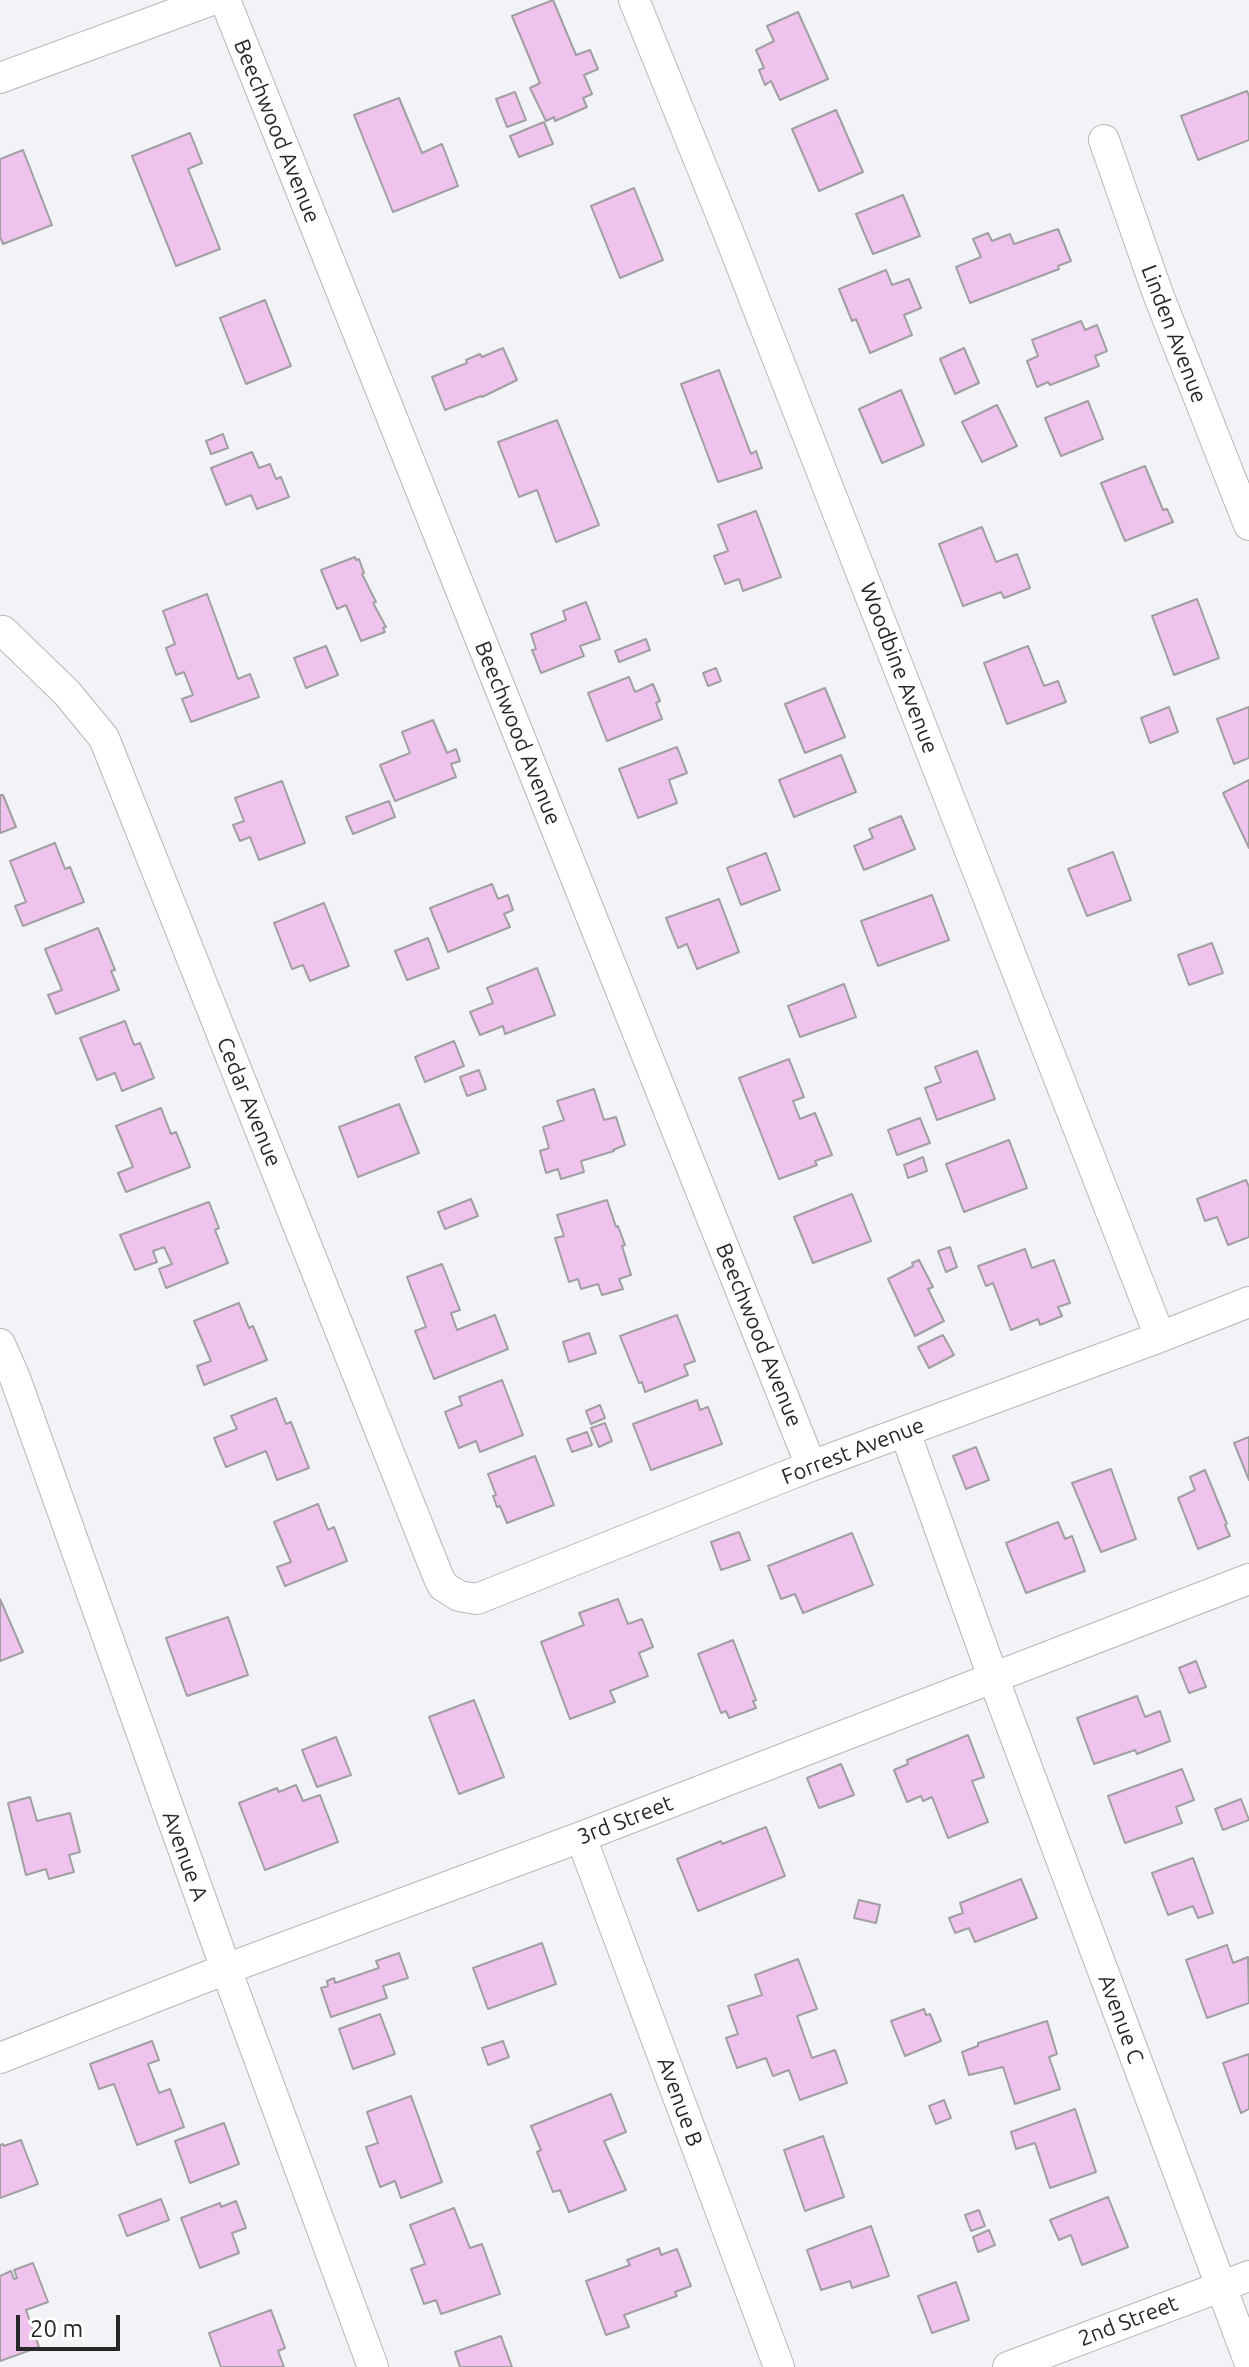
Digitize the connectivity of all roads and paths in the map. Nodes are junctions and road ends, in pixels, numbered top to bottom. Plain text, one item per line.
1 (212, 0) edge
2 (225, 0) edge
3 (634, 0) edge
4 (0, 78) edge
5 (1104, 140) dead end
6 (1249, 525) edge
7 (3, 631) dead end
8 (1249, 1302) edge
9 (1160, 1337) junction
10 (0, 1344) edge
11 (905, 1432) junction
12 (811, 1466) junction
13 (1249, 1579) edge
14 (459, 1596) joint
15 (993, 1677) junction
16 (581, 1837) junction
17 (226, 1969) junction
18 (0, 2058) edge
19 (1235, 2281) edge
20 (1249, 2361) edge
21 (373, 2367) edge
22 (779, 2367) edge
23 (1008, 2367) edge

1 - 4 street
2 - 12 street, Beechwood Avenue
3 - 9 street, Woodbine Avenue
5 - 6 street, Linden Avenue
7 - 14 street, Cedar Avenue
8 - 9 street, Forrest Avenue
9 - 11 street, Forrest Avenue
10 - 17 street, Avenue A
11 - 12 street, Forrest Avenue
11 - 15 street
12 - 14 street, Forrest Avenue
13 - 15 street, 3rd Street
15 - 16 street, 3rd Street
15 - 19 street, Avenue C
16 - 17 street, 3rd Street
16 - 22 street, Avenue B
17 - 18 street, 3rd Street
17 - 21 street, Avenue A
19 - 20 street, Avenue C
19 - 23 street, 2nd Street

